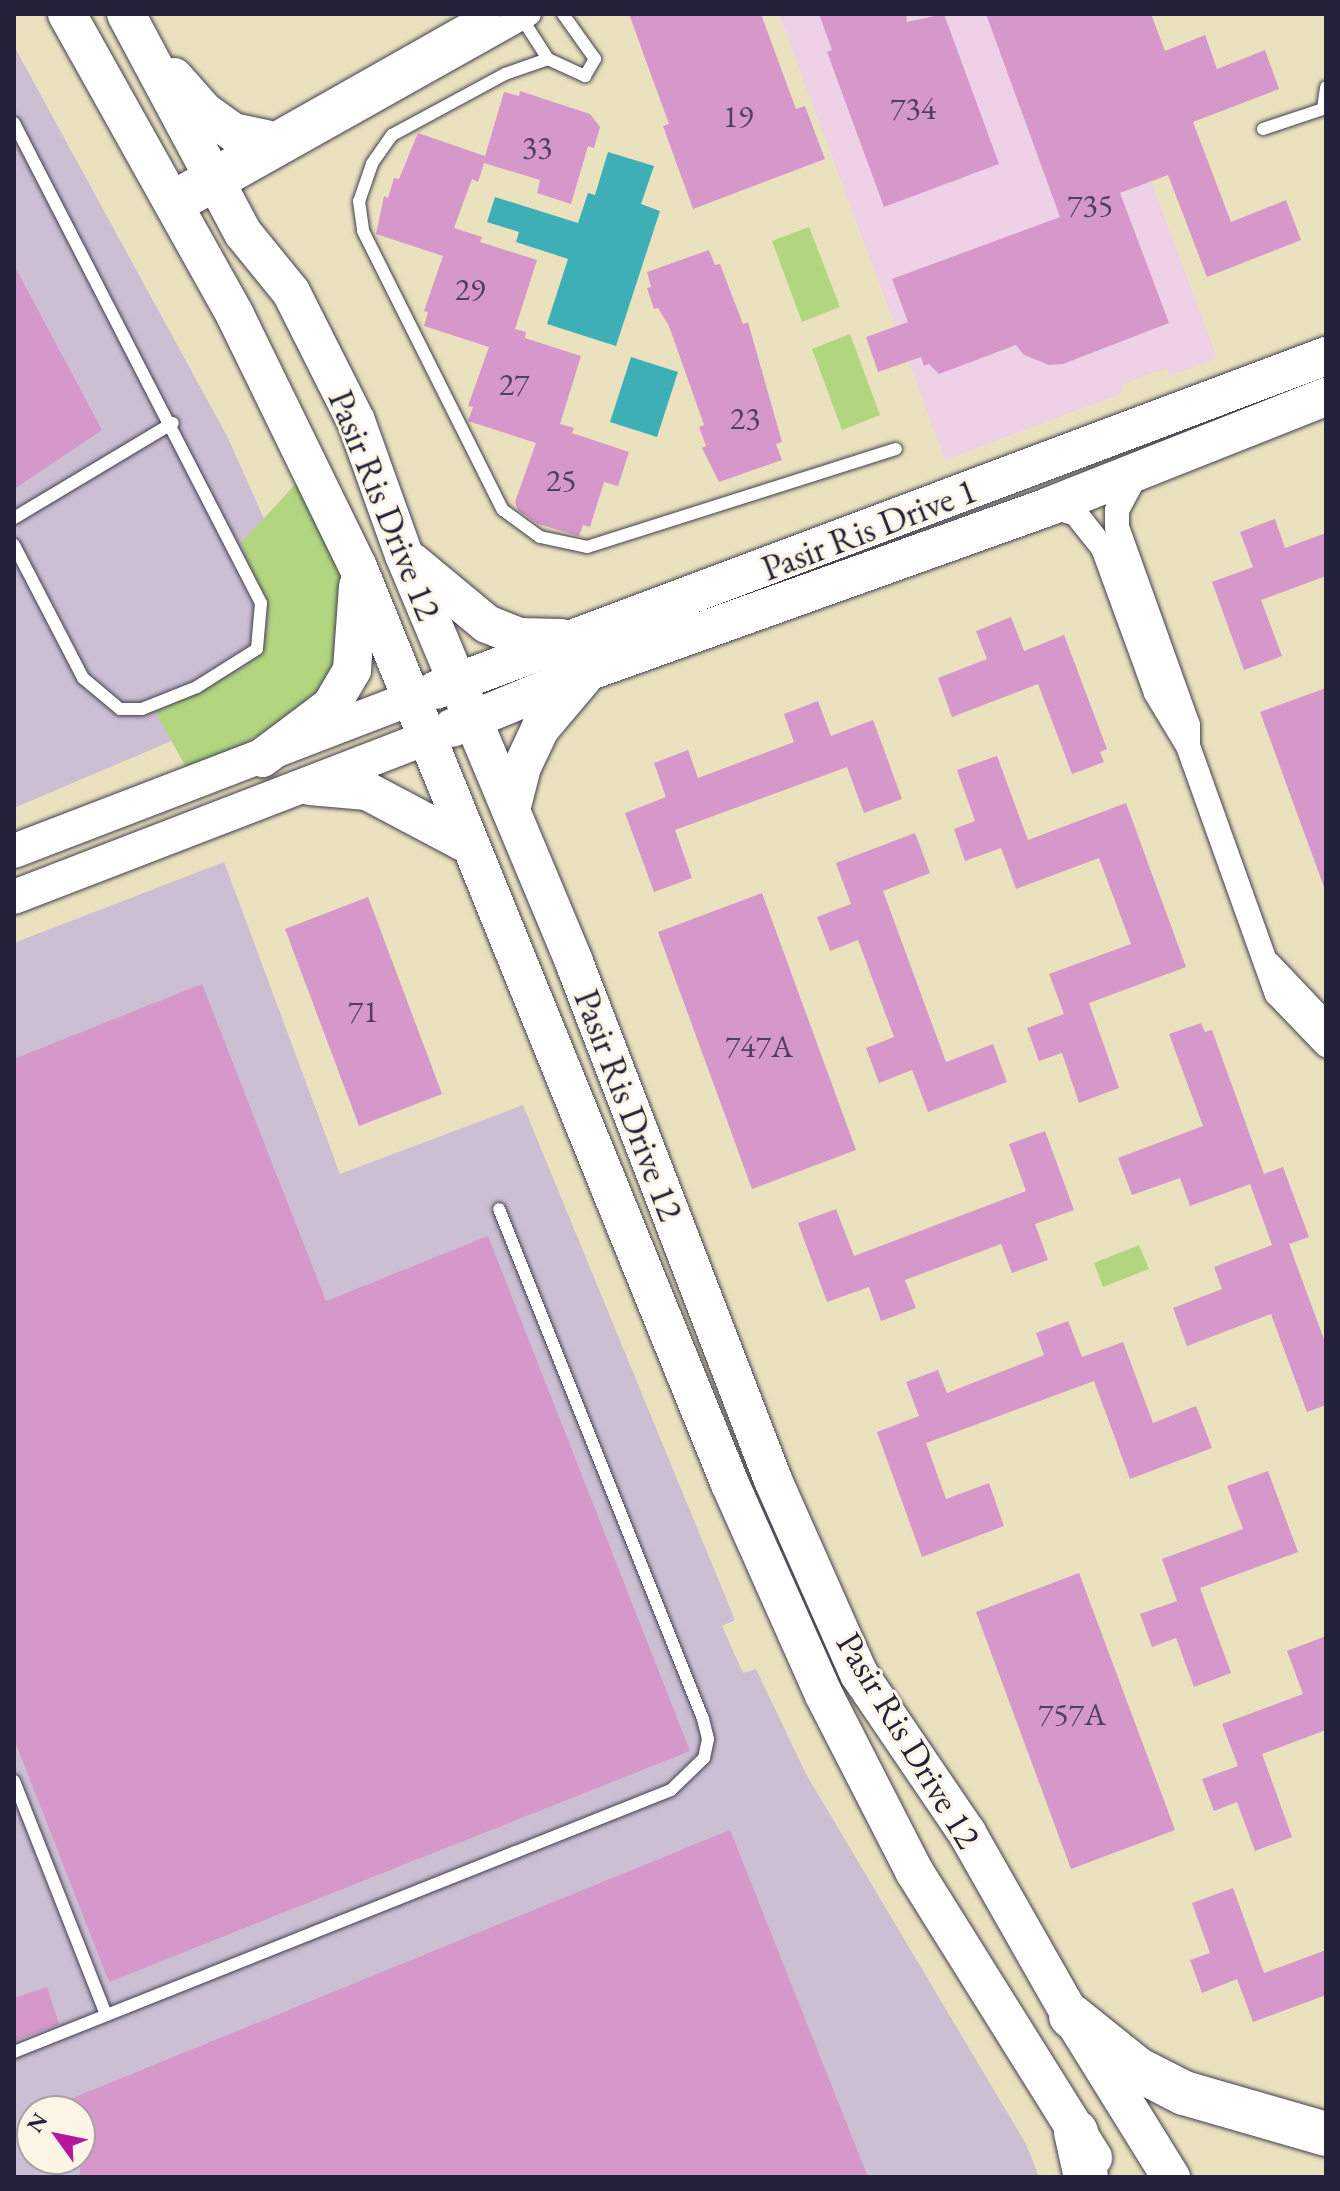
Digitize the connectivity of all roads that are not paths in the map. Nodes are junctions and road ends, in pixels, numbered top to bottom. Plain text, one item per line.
1 (67, 14) edge
2 (488, 14) edge
3 (563, 14) edge
4 (523, 15) edge
5 (132, 25) edge
6 (548, 59) junction
7 (1326, 87) edge
8 (1324, 108) edge
9 (15, 128) edge
10 (1263, 129) dead end
11 (266, 139) junction
12 (213, 180) junction
13 (169, 205) junction
14 (1326, 356) edge
15 (1326, 397) edge
16 (173, 423) junction
17 (896, 449) dead end
18 (1138, 471) junction
19 (1050, 506) junction
20 (14, 518) edge
21 (14, 545) edge
22 (404, 555) junction
23 (358, 567) junction
24 (566, 638) junction
25 (587, 672) junction
26 (458, 681) junction
27 (411, 699) junction
28 (474, 718) junction
29 (427, 738) junction
30 (1188, 746) junction
31 (262, 758) junction
32 (310, 786) junction
33 (511, 810) junction
34 (471, 846) junction
35 (14, 851) edge
36 (14, 897) edge
37 (1267, 962) junction
38 (1326, 1025) edge
39 (1326, 1045) edge
40 (499, 1209) dead end
41 (14, 1781) edge
42 (106, 2015) junction
43 (1071, 2016) junction
44 (14, 2052) edge
45 (1076, 2132) junction
46 (1326, 2134) edge
47 (1086, 2177) edge
48 (1105, 2177) edge
49 (1171, 2177) edge

1 - 13 main road, Pasir Ris Drive 12
2 - 11 street
3 - 6 lane
4 - 6 lane
4 - 12 street
5 - 11 main road
5 - 12 main road, Pasir Ris Drive 12
6 - 17 lane
7 - 8 lane
8 - 10 lane
9 - 16 lane
11 - 12 street
12 - 13 street
12 - 22 main road, Pasir Ris Drive 12
13 - 23 main road, Pasir Ris Drive 12
14 - 24 main road, Pasir Ris Drive 1
15 - 18 main road, Pasir Ris Drive 1
16 - 20 lane
16 - 21 lane
18 - 19 main road, Pasir Ris Drive 1
18 - 30 street
19 - 25 main road, Pasir Ris Drive 1
19 - 30 street
22 - 24 main road
22 - 26 main road, Pasir Ris Drive 12
23 - 27 main road, Pasir Ris Drive 12
23 - 31 main road
24 - 26 main road, Pasir Ris Drive 1
25 - 28 main road, Pasir Ris Drive 1
25 - 33 main road
26 - 27 main road, Pasir Ris Drive 1
26 - 28 main road, Pasir Ris Drive 12
27 - 29 main road, Pasir Ris Drive 12
27 - 31 main road
28 - 29 main road, Pasir Ris Drive 1
28 - 33 main road, Pasir Ris Drive 12
29 - 32 main road
29 - 34 main road, Pasir Ris Drive 12
30 - 37 street
31 - 35 main road
32 - 34 main road
32 - 36 main road
33 - 43 main road, Pasir Ris Drive 12
34 - 45 main road, Pasir Ris Drive 12
37 - 38 street
37 - 39 street
40 - 42 lane
41 - 42 lane
42 - 44 lane
43 - 46 highway
43 - 49 main road, Pasir Ris Drive 12
45 - 47 highway
45 - 48 main road, Pasir Ris Drive 12

